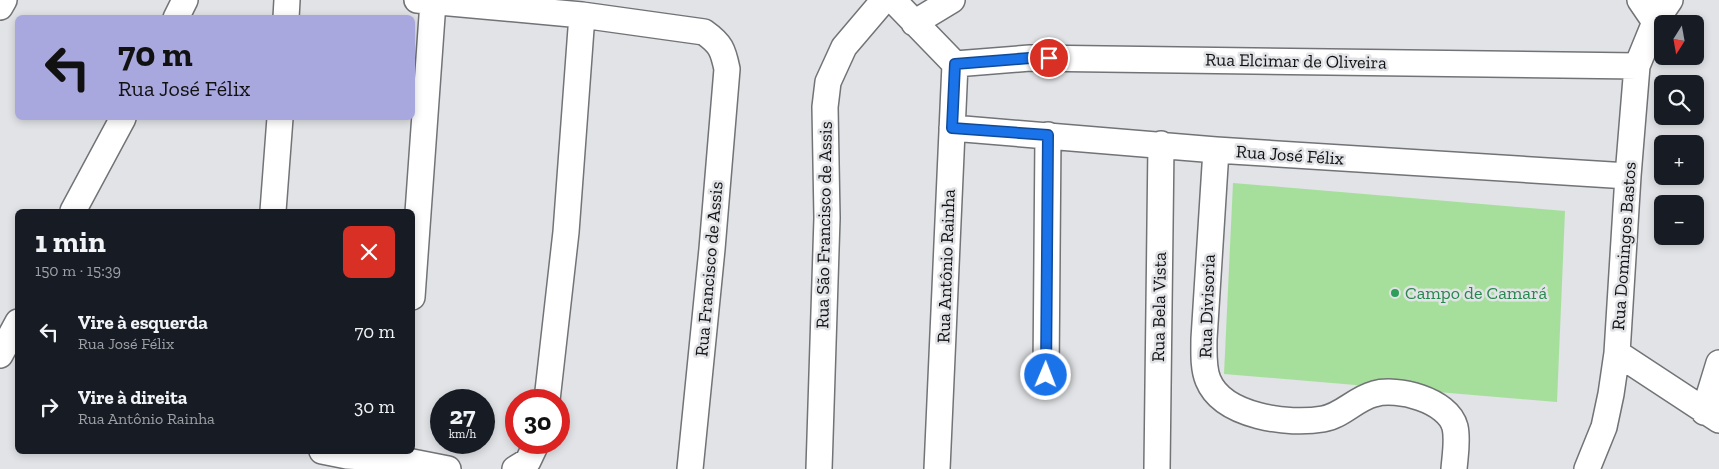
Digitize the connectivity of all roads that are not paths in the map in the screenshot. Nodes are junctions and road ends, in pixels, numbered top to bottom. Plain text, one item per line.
1 (4, 0) edge
2 (185, 0) edge
3 (287, 0) edge
4 (884, 0) edge
5 (892, 0) edge
6 (952, 0) edge
7 (1640, 0) edge
8 (1670, 0) edge
9 (425, 1) edge
10 (0, 7) edge
11 (178, 15) edge
12 (286, 15) edge
13 (582, 15) junction
14 (1660, 15) edge
15 (1654, 21) edge
16 (914, 23) junction
17 (1654, 24) edge
18 (955, 64) junction
19 (1637, 66) junction
20 (122, 120) edge
21 (280, 120) edge
22 (952, 128) junction
23 (1048, 135) junction
24 (1160, 144) junction
25 (1216, 150) junction
26 (1628, 176) junction
27 (74, 209) edge
28 (273, 209) edge
29 (415, 229) edge
30 (15, 328) edge
31 (1617, 354) junction
32 (0, 355) edge
33 (1719, 364) edge
34 (1046, 375) dead end
35 (548, 389) edge
36 (1712, 416) edge
37 (338, 454) edge
38 (398, 455) edge
39 (448, 469) edge
40 (690, 469) edge
41 (819, 469) edge
42 (937, 469) edge
43 (1157, 469) edge
44 (1454, 469) edge
45 (1586, 469) edge

1 - 10 street
2 - 11 street
3 - 12 street
4 - 41 street, Rua São Francisco de Assis
5 - 16 street
6 - 16 street
7 - 15 street
8 - 14 street, Rua Domingos Bastos
9 - 13 street
9 - 29 street
13 - 35 street
13 - 40 street, Rua Francisco de Assis
16 - 18 street
17 - 19 street, Rua Domingos Bastos
18 - 19 street, Rua Elcimar de Oliveira
18 - 22 street, Rua Antônio Rainha
19 - 26 street, Rua Domingos Bastos
20 - 27 street
21 - 28 street
22 - 23 street, Rua José Félix
22 - 42 street, Rua Antônio Rainha
23 - 24 street, Rua José Félix
23 - 34 street
24 - 25 street, Rua José Félix
24 - 43 street, Rua Bela Vista
25 - 26 street, Rua José Félix
25 - 44 street, Rua Divisoria
26 - 31 street, Rua Domingos Bastos
30 - 32 street
31 - 36 street
31 - 45 street, Rua Domingos Bastos
33 - 36 street
37 - 38 street
38 - 39 street

